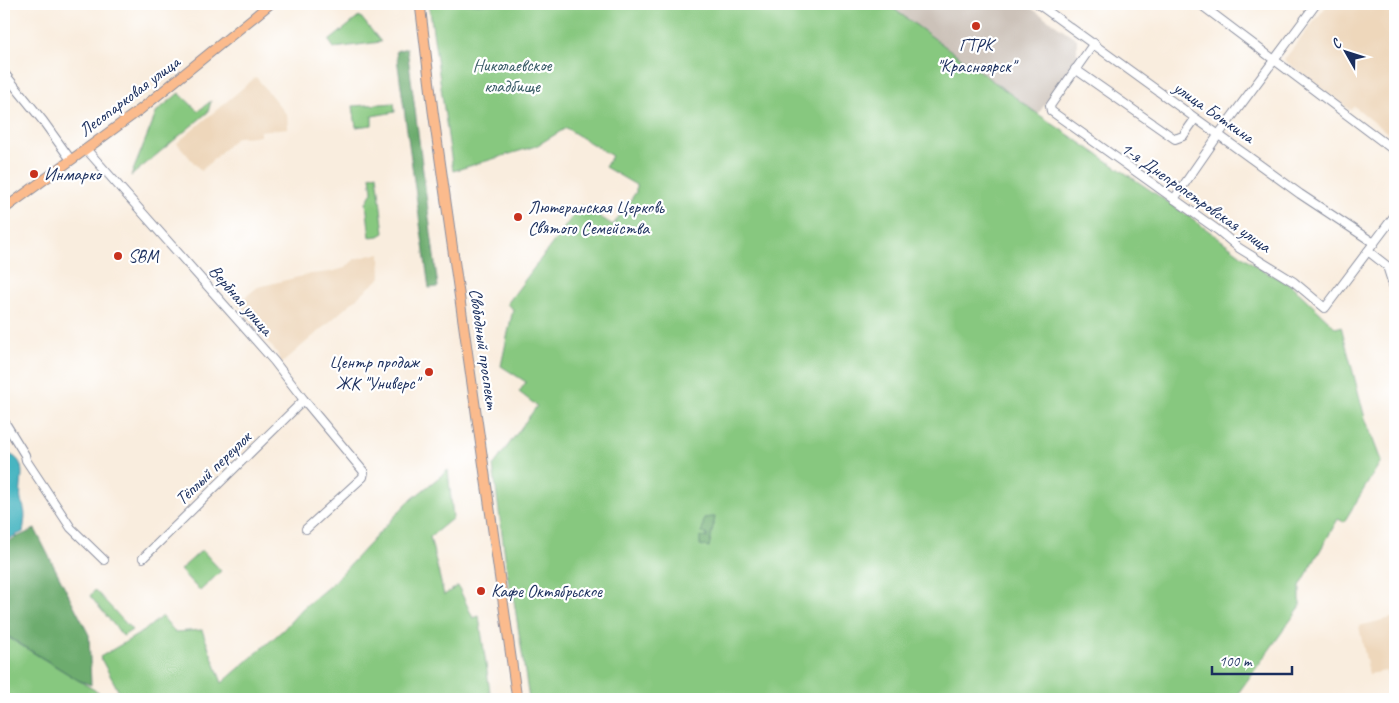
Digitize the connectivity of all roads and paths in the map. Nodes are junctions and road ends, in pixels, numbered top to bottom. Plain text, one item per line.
1 (270, 4) edge
2 (420, 4) edge
3 (1038, 4) edge
4 (1200, 4) edge
5 (1304, 4) edge
6 (1313, 7) edge
7 (1094, 43) junction
8 (1274, 58) junction
9 (1075, 69) junction
10 (4, 73) edge
11 (1195, 119) junction
12 (1219, 134) junction
13 (86, 149) junction
14 (1395, 151) edge
15 (71, 160) junction
16 (1174, 199) junction
17 (4, 209) edge
18 (1395, 215) edge
19 (1374, 243) junction
20 (1368, 251) junction
21 (1395, 291) edge
22 (304, 400) junction
23 (4, 422) edge
24 (306, 529) dead end
25 (143, 558) dead end
26 (104, 560) dead end
27 (518, 699) edge

1 - 13 main road, Лесопарковая улица
2 - 27 main road, Свободный проспект
3 - 7 street, улица Боткина
4 - 8 street
5 - 6 street
6 - 8 street
7 - 9 street, 1-я Днепропетровская улица
7 - 11 street, улица Боткина
8 - 12 street
8 - 14 street
9 - 11 street
9 - 16 street, 1-я Днепропетровская улица
10 - 15 street
11 - 12 street, улица Боткина
12 - 16 street
12 - 19 street, улица Боткина
13 - 15 main road, Лесопарковая улица
13 - 22 street, Вербная улица
15 - 17 main road, Лесопарковая улица
16 - 20 street, 1-я Днепропетровская улица
18 - 19 street, 1-я Днепропетровская улица
19 - 20 street, 1-я Днепропетровская улица
20 - 21 street
22 - 24 street, Вербная улица
22 - 25 street, Тёплый переулок
23 - 26 street

